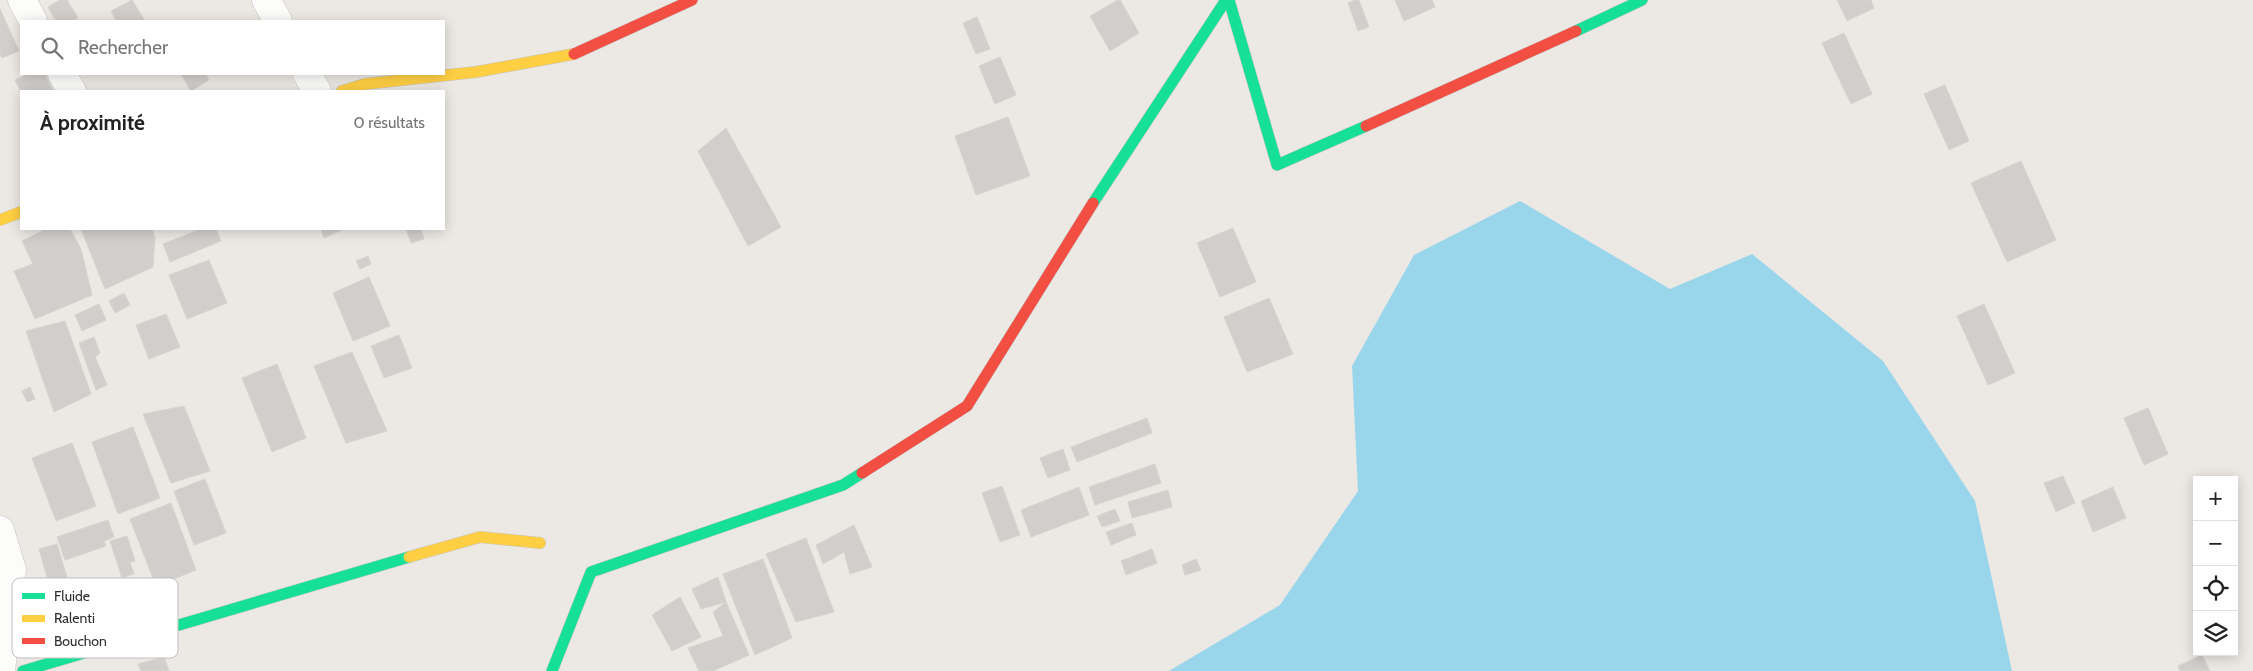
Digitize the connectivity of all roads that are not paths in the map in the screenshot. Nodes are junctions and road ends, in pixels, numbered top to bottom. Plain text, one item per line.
1 (22, 0) edge
2 (266, 0) edge
3 (692, 0) edge
4 (1228, 0) edge
5 (1642, 0) edge
6 (32, 20) edge
7 (277, 20) edge
8 (63, 75) edge
9 (308, 75) edge
10 (71, 90) edge
11 (316, 90) edge
12 (345, 90) edge
13 (20, 212) edge
14 (0, 220) edge
15 (0, 530) edge
16 (540, 543) dead end
17 (178, 625) edge
18 (66, 658) edge
19 (1, 671) edge
20 (23, 671) edge
21 (552, 671) edge

1 - 6 street
2 - 7 street
3 - 12 street
4 - 5 street
4 - 21 street
8 - 10 street
9 - 11 street
13 - 14 street
15 - 19 street
16 - 17 street
18 - 20 street

